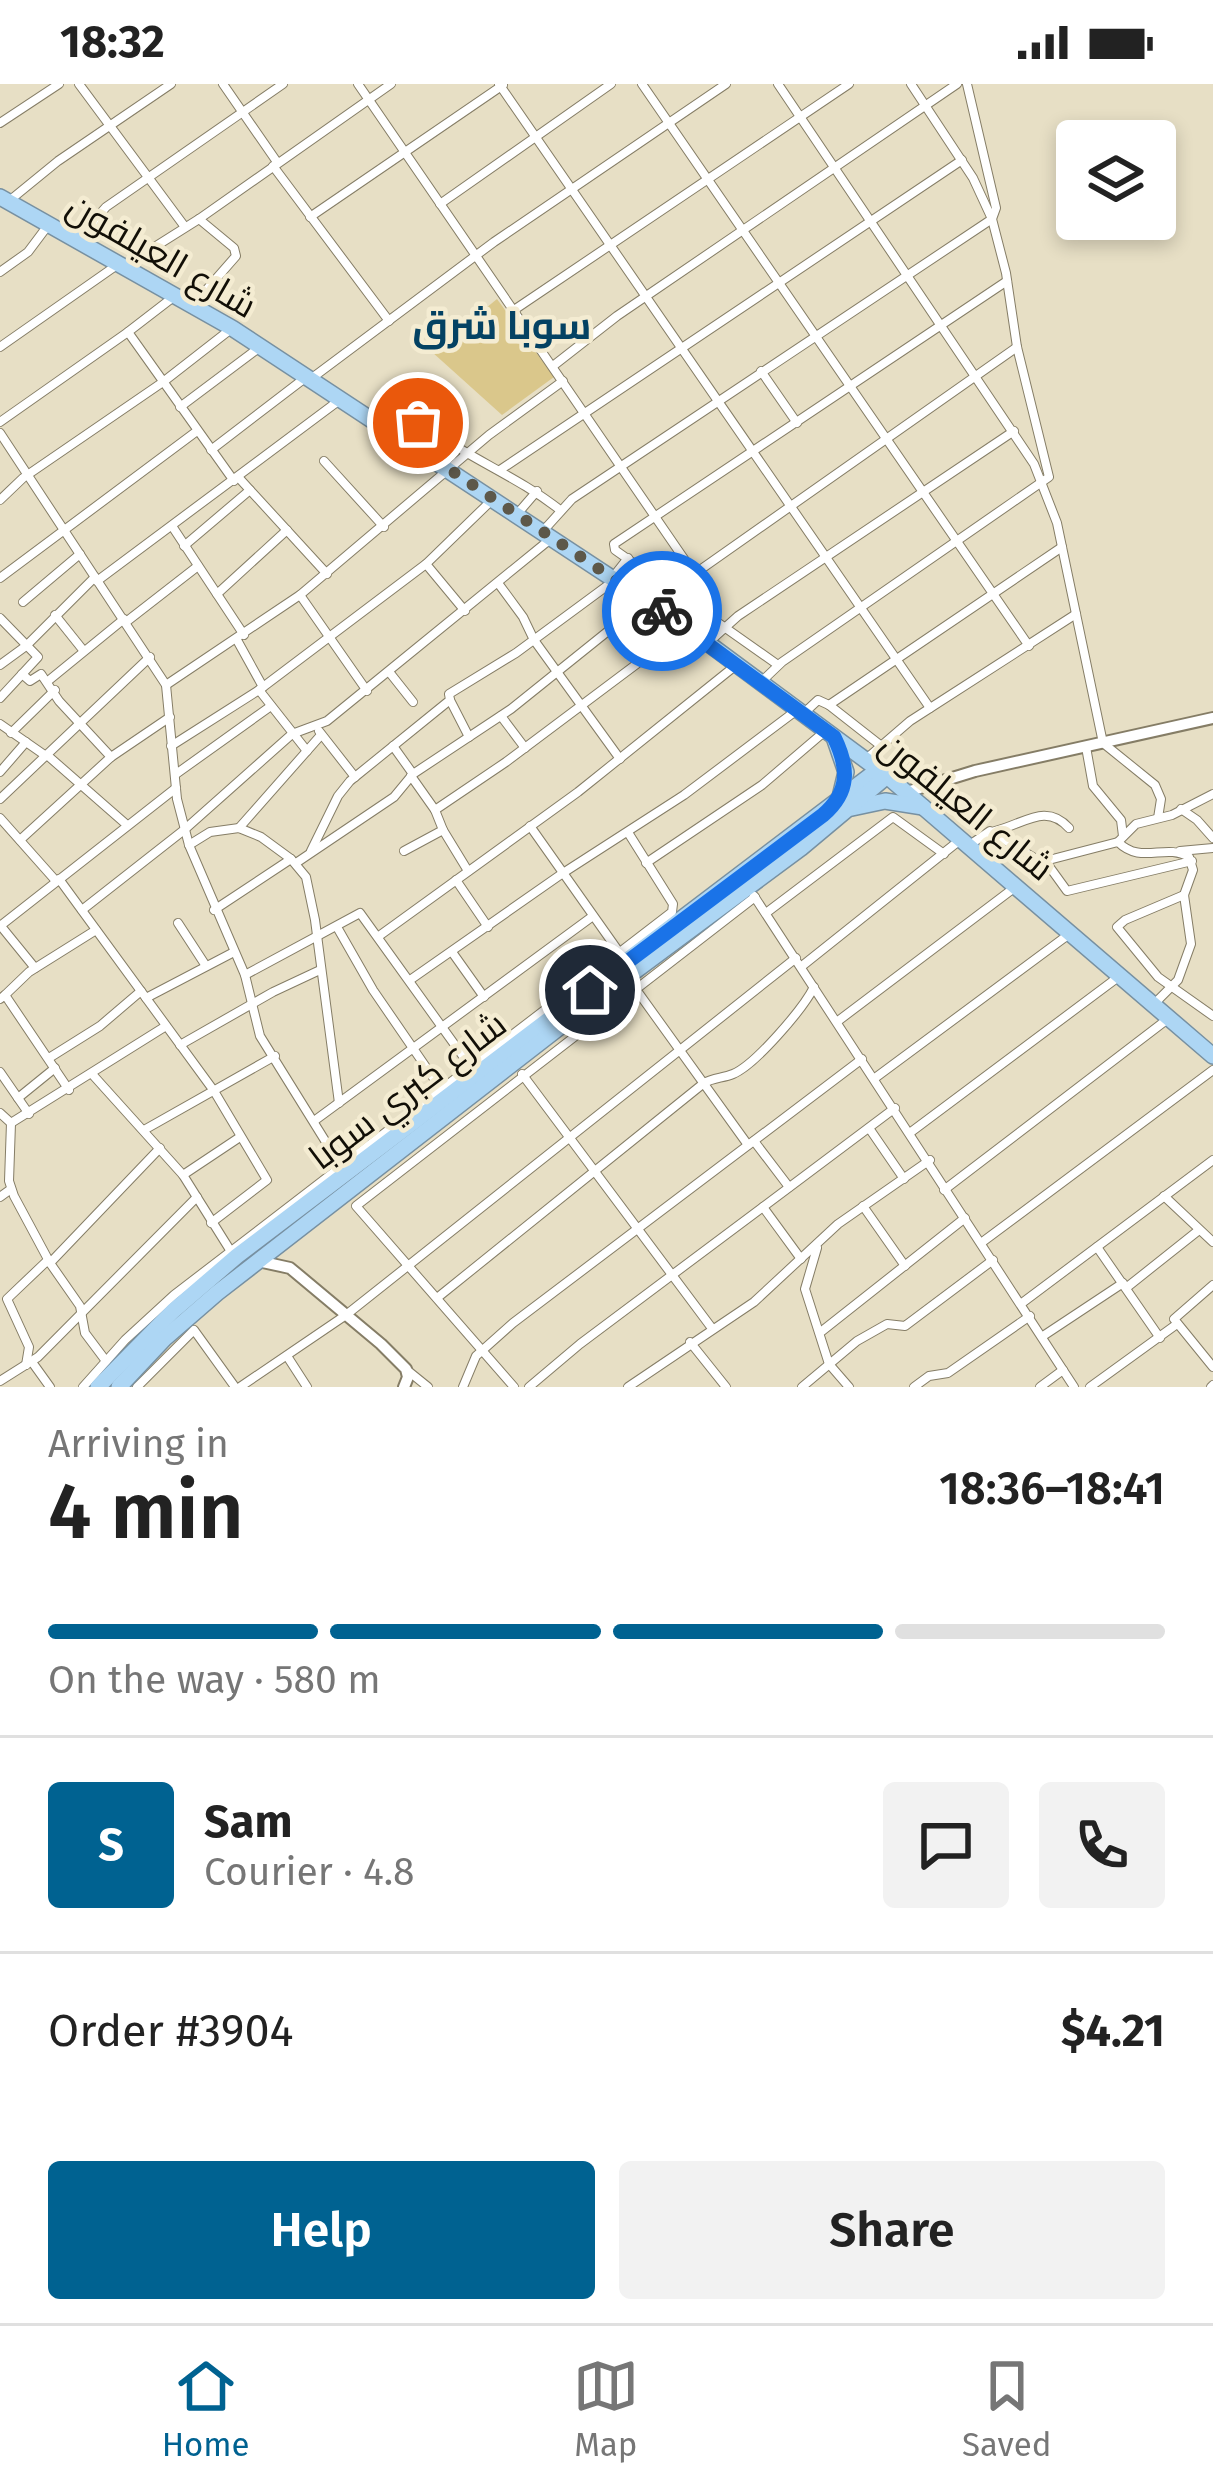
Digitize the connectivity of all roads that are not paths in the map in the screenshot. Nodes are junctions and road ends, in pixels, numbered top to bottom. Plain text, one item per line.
1 (59, 84) edge
2 (80, 84) edge
3 (171, 84) edge
4 (223, 84) edge
5 (283, 84) edge
6 (358, 84) edge
7 (391, 84) edge
8 (611, 84) edge
9 (642, 84) edge
10 (726, 84) edge
11 (778, 84) edge
12 (849, 84) edge
13 (911, 84) edge
14 (957, 84) edge
15 (967, 84) edge
16 (501, 85) edge
17 (368, 99) junction
18 (926, 106) junction
19 (242, 112) junction
20 (800, 117) junction
21 (0, 123) edge
22 (670, 123) junction
23 (111, 126) junction
24 (534, 138) junction
25 (405, 154) junction
26 (962, 160) junction
27 (275, 164) junction
28 (835, 168) junction
29 (146, 178) junction
30 (710, 179) junction
31 (572, 190) junction
32 (4, 200) edge
33 (440, 204) junction
34 (310, 217) junction
35 (199, 219) junction
36 (992, 219) junction
37 (872, 221) junction
38 (49, 224) junction
39 (185, 227) junction
40 (744, 229) junction
41 (78, 240) junction
42 (612, 244) junction
43 (477, 255) junction
44 (122, 264) junction
45 (0, 272) edge
46 (909, 274) junction
47 (779, 280) junction
48 (1007, 281) junction
49 (176, 295) junction
50 (647, 295) junction
51 (193, 305) junction
52 (514, 310) junction
53 (389, 321) junction
54 (941, 325) junction
55 (232, 328) junction
56 (128, 332) junction
57 (816, 334) junction
58 (260, 346) junction
59 (0, 347) edge
60 (1017, 347) junction
61 (683, 348) junction
62 (553, 366) junction
63 (761, 371) junction
64 (977, 376) junction
65 (309, 378) junction
66 (563, 381) junction
67 (163, 382) junction
68 (851, 386) junction
69 (341, 399) junction
70 (719, 400) junction
71 (181, 407) junction
72 (584, 412) junction
73 (0, 422) edge
74 (797, 423) junction
75 (197, 431) junction
76 (1014, 431) junction
77 (0, 434) edge
78 (401, 437) junction
79 (886, 439) junction
80 (4, 450) edge
81 (211, 450) junction
82 (754, 452) junction
83 (468, 454) junction
84 (324, 461) dead end
85 (622, 466) junction
86 (451, 470) junction
87 (500, 470) junction
88 (28, 475) junction
89 (236, 479) junction
90 (1045, 483) junction
91 (250, 490) junction
92 (536, 491) junction
93 (923, 491) junction
94 (494, 498) junction
95 (0, 500) edge
96 (790, 505) junction
97 (560, 510) junction
98 (518, 514) junction
99 (656, 516) junction
100 (172, 526) junction
101 (383, 526) junction
102 (63, 528) junction
103 (287, 530) junction
104 (548, 534) junction
105 (958, 542) junction
106 (184, 547) junction
107 (1062, 547) junction
108 (80, 554) junction
109 (827, 557) junction
110 (628, 559) junction
111 (426, 564) junction
112 (198, 566) junction
113 (693, 572) junction
114 (327, 574) junction
115 (0, 578) edge
116 (614, 578) junction
117 (656, 578) junction
118 (96, 579) junction
119 (498, 583) junction
120 (671, 589) junction
121 (993, 591) junction
122 (217, 594) junction
123 (299, 596) junction
124 (646, 600) junction
125 (23, 602) dead end
126 (861, 608) junction
127 (465, 611) junction
128 (1076, 614) junction
129 (55, 615) junction
130 (709, 616) junction
131 (0, 618) edge
132 (125, 620) junction
133 (724, 627) junction
134 (696, 635) junction
135 (240, 638) junction
136 (328, 638) junction
137 (534, 640) junction
138 (26, 646) junction
139 (1029, 646) junction
140 (755, 649) junction
141 (83, 650) junction
142 (150, 657) junction
143 (896, 657) junction
144 (0, 665) edge
145 (778, 665) junction
146 (738, 666) junction
147 (556, 670) junction
148 (390, 673) junction
149 (22, 674) junction
150 (48, 681) junction
151 (760, 683) junction
152 (166, 685) junction
153 (261, 688) junction
154 (55, 690) junction
155 (367, 691) junction
156 (0, 698) edge
157 (450, 700) junction
158 (412, 701) dead end
159 (581, 705) junction
160 (829, 705) junction
161 (271, 706) junction
162 (930, 708) junction
163 (800, 712) junction
164 (501, 716) junction
165 (170, 717) junction
166 (1213, 718) edge
167 (80, 723) junction
168 (0, 724) edge
169 (319, 731) junction
170 (11, 733) junction
171 (292, 734) junction
172 (829, 734) junction
173 (469, 737) junction
174 (26, 742) junction
175 (1103, 742) junction
176 (880, 745) junction
177 (171, 746) junction
178 (393, 746) junction
179 (1086, 747) junction
180 (525, 748) junction
181 (307, 751) junction
182 (47, 756) junction
183 (110, 757) junction
184 (620, 759) junction
185 (877, 768) junction
186 (0, 772) edge
187 (174, 775) junction
188 (412, 775) junction
189 (355, 777) junction
190 (81, 781) junction
191 (176, 788) junction
192 (907, 792) junction
193 (2, 794) edge
194 (1213, 794) edge
195 (843, 806) junction
196 (923, 807) junction
197 (435, 809) junction
198 (1180, 809) junction
199 (1157, 818) junction
200 (2, 825) edge
201 (127, 825) junction
202 (530, 826) junction
203 (239, 828) junction
204 (1069, 828) dead end
205 (184, 830) junction
206 (442, 830) junction
207 (994, 831) junction
208 (628, 834) junction
209 (1213, 838) edge
210 (1121, 839) junction
211 (20, 840) junction
212 (967, 841) junction
213 (189, 844) junction
214 (1213, 848) edge
215 (404, 851) dead end
216 (1179, 851) junction
217 (310, 854) junction
218 (944, 854) junction
219 (294, 861) junction
220 (1192, 861) junction
221 (646, 862) junction
222 (1046, 862) junction
223 (468, 871) junction
224 (563, 873) junction
225 (57, 880) junction
226 (456, 880) junction
227 (1018, 884) junction
228 (752, 892) junction
229 (1184, 895) junction
230 (82, 910) junction
231 (214, 910) junction
232 (766, 913) junction
233 (593, 916) junction
234 (695, 917) junction
235 (178, 922) dead end
236 (0, 926) edge
237 (337, 927) junction
238 (488, 927) junction
239 (96, 929) junction
240 (1072, 932) junction
241 (379, 936) junction
242 (316, 937) junction
243 (234, 952) junction
244 (452, 952) junction
245 (619, 952) junction
246 (799, 962) junction
247 (206, 966) junction
248 (35, 968) junction
249 (320, 970) junction
250 (1122, 974) junction
251 (244, 975) junction
252 (410, 980) junction
253 (814, 986) junction
254 (635, 988) junction
255 (1170, 988) junction
256 (144, 994) junction
257 (2, 997) edge
258 (484, 997) junction
259 (1155, 1003) junction
260 (253, 1004) junction
261 (1213, 1016) edge
262 (1170, 1017) junction
263 (838, 1021) junction
264 (166, 1026) junction
265 (442, 1028) junction
266 (180, 1045) junction
267 (414, 1049) junction
268 (679, 1050) junction
269 (275, 1056) junction
270 (1213, 1056) edge
271 (49, 1058) junction
272 (862, 1059) junction
273 (470, 1066) junction
274 (55, 1068) junction
275 (1213, 1070) edge
276 (0, 1072) edge
277 (92, 1074) junction
278 (522, 1074) junction
279 (875, 1078) junction
280 (1203, 1079) junction
281 (704, 1082) junction
282 (1213, 1085) edge
283 (441, 1088) junction
284 (69, 1090) junction
285 (214, 1091) junction
286 (18, 1097) junction
287 (339, 1103) junction
288 (896, 1108) junction
289 (0, 1113) edge
290 (29, 1114) junction
291 (314, 1122) junction
292 (11, 1123) junction
293 (869, 1128) junction
294 (144, 1130) junction
295 (911, 1132) junction
296 (240, 1137) junction
297 (570, 1138) junction
298 (751, 1143) junction
299 (160, 1148) junction
300 (930, 1160) junction
301 (1213, 1160) edge
302 (593, 1171) junction
303 (0, 1173) edge
304 (183, 1175) junction
305 (336, 1175) junction
306 (904, 1178) junction
307 (10, 1185) junction
308 (790, 1187) junction
309 (944, 1190) junction
310 (1164, 1196) junction
311 (0, 1197) edge
312 (197, 1197) junction
313 (863, 1206) junction
314 (763, 1207) junction
315 (965, 1219) junction
316 (212, 1222) junction
317 (1213, 1227) edge
318 (635, 1229) junction
319 (1202, 1233) junction
320 (286, 1239) junction
321 (1213, 1242) edge
322 (982, 1243) junction
323 (817, 1247) junction
324 (1097, 1247) junction
325 (230, 1250) junction
326 (801, 1259) junction
327 (49, 1261) junction
328 (257, 1261) junction
329 (993, 1261) junction
330 (408, 1267) junction
331 (905, 1267) junction
332 (290, 1268) junction
333 (672, 1277) junction
334 (1213, 1285) edge
335 (1125, 1286) junction
336 (437, 1298) junction
337 (1022, 1303) junction
338 (82, 1313) junction
339 (346, 1315) junction
340 (1030, 1316) junction
341 (1177, 1324) junction
342 (712, 1327) junction
343 (822, 1331) junction
344 (1043, 1336) junction
345 (1160, 1338) junction
346 (690, 1342) junction
347 (1213, 1344) edge
348 (482, 1351) junction
349 (1202, 1352) junction
350 (286, 1357) junction
351 (29, 1364) junction
352 (829, 1364) junction
353 (1213, 1367) edge
354 (406, 1369) junction
355 (1063, 1370) junction
356 (109, 1376) edge
357 (0, 1381) edge
358 (50, 1387) edge
359 (80, 1387) edge
360 (137, 1387) edge
361 (237, 1387) edge
362 (307, 1387) edge
363 (404, 1387) edge
364 (428, 1387) edge
365 (463, 1387) edge
366 (514, 1387) edge
367 (529, 1387) edge
368 (628, 1387) edge
369 (726, 1387) edge
370 (802, 1387) edge
371 (849, 1387) edge
372 (914, 1387) edge
373 (1040, 1387) edge
374 (1074, 1387) edge
375 (1090, 1387) edge

1 - 21 street
2 - 23 street
3 - 23 street
4 - 19 street
5 - 19 street
6 - 17 street
7 - 17 street
8 - 24 street
9 - 22 street
10 - 22 street
11 - 20 street
12 - 20 street
13 - 18 street
14 - 18 street
15 - 36 street
16 - 24 street
16 - 25 street
17 - 25 street
17 - 27 street
18 - 26 street
18 - 28 street
19 - 27 street
19 - 29 street
20 - 28 street
20 - 30 street
22 - 30 street
22 - 31 street
23 - 29 street
23 - 32 street
24 - 31 street
24 - 33 street
25 - 33 street
25 - 34 street
26 - 36 street
26 - 37 street
27 - 34 street
27 - 35 street
28 - 37 street
28 - 40 street
29 - 39 street
29 - 41 street
30 - 40 street
30 - 42 street
31 - 42 street
31 - 43 street
32 - 38 highway, شارع العيلفون
33 - 43 street
34 - 53 street
35 - 39 street
35 - 51 street
36 - 46 street
36 - 48 street
37 - 46 street
37 - 47 street
38 - 41 highway, شارع العيلفون
38 - 45 street
39 - 44 street
40 - 47 street
40 - 50 street
41 - 44 highway, شارع العيلفون
42 - 50 street
42 - 52 street
43 - 52 street
43 - 53 street
44 - 49 highway, شارع العيلفون
44 - 59 street
46 - 54 street
46 - 57 street
47 - 57 street
47 - 61 street
48 - 54 street
48 - 60 street
49 - 51 highway, شارع العيلفون
49 - 56 street
50 - 61 street
50 - 62 street
51 - 55 highway, شارع العيلفون
52 - 62 street
53 - 65 street
54 - 64 street
54 - 68 street
55 - 58 highway, شارع العيلفون
55 - 67 street
56 - 67 street
56 - 73 street
57 - 63 street
57 - 68 street
58 - 65 highway, شارع العيلفون
58 - 71 street
60 - 64 street
60 - 90 street
61 - 70 street
61 - 72 street
62 - 66 street
63 - 70 street
63 - 74 street
64 - 76 street
64 - 79 street
65 - 69 highway, شارع العيلفون
65 - 81 street
66 - 72 street
66 - 83 street
67 - 71 street
67 - 88 street
68 - 74 street
68 - 79 street
69 - 78 highway, شارع العيلفون
69 - 89 street
70 - 82 street
70 - 85 street
71 - 75 street
72 - 85 street
72 - 87 street
74 - 82 street
75 - 81 street
75 - 102 street
76 - 90 street
76 - 93 street
77 - 80 street
78 - 83 street
78 - 86 highway, شارع العيلفون
79 - 93 street
79 - 96 street
80 - 88 street
81 - 89 street
82 - 96 street
82 - 99 street
83 - 86 street
83 - 87 street
84 - 101 street
85 - 97 street
85 - 99 street
86 - 94 highway, شارع العيلفون
86 - 101 street
87 - 92 street
88 - 95 street
88 - 102 street
89 - 91 street
89 - 100 street
90 - 105 street
90 - 107 street
91 - 103 street
91 - 106 street
92 - 97 street
92 - 98 street
93 - 105 street
93 - 109 street
94 - 98 highway, شارع العيلفون
94 - 111 street
96 - 109 street
96 - 113 street
97 - 104 street
98 - 104 highway, شارع العيلفون
99 - 110 street
99 - 113 street
100 - 106 street
100 - 118 street
101 - 114 street
102 - 108 street
102 - 115 street
103 - 114 street
103 - 122 street
104 - 116 highway, شارع العيلفون
104 - 119 street
105 - 121 street
105 - 126 street
106 - 112 street
107 - 121 street
107 - 128 street
108 - 118 street
108 - 125 street
109 - 126 street
109 - 133 street
110 - 116 street
110 - 117 street
111 - 127 street
111 - 136 street
112 - 122 street
112 - 132 street
113 - 120 street
114 - 123 street
116 - 124 highway, شارع العيلفون
116 - 137 street
117 - 120 street
117 - 124 street
118 - 129 street
118 - 132 street
119 - 127 street
119 - 137 street
120 - 124 street
120 - 130 street
121 - 139 street
121 - 143 street
122 - 135 street
123 - 135 street
123 - 136 street
124 - 134 highway, شارع العيلفون
124 - 147 street
126 - 143 street
126 - 145 street
127 - 148 street
128 - 139 street
128 - 175 street
129 - 138 street
129 - 141 street
130 - 133 street
130 - 134 street
131 - 138 street
132 - 141 street
132 - 142 street
133 - 134 street
133 - 140 street
134 - 146 highway, شارع العيلفون
134 - 159 street
135 - 152 street
135 - 153 street
136 - 153 street
136 - 155 street
137 - 147 street
137 - 157 street
138 - 144 street
138 - 149 street
139 - 162 street
140 - 145 street
140 - 146 street
141 - 150 street
142 - 152 street
142 - 167 street
143 - 160 street
143 - 162 street
145 - 151 street
146 - 151 highway, شارع العيلفون
146 - 184 street
147 - 159 street
147 - 164 street
148 - 155 street
148 - 158 street
149 - 150 street
149 - 156 street
150 - 154 street
151 - 163 highway, شارع العيلفون
152 - 165 street
153 - 161 street
153 - 177 street
154 - 167 street
154 - 170 street
155 - 169 street
157 - 173 street
157 - 178 street
159 - 180 street
159 - 184 street
160 - 163 street
160 - 176 street
161 - 171 street
161 - 187 street
162 - 176 street
163 - 172 highway, شارع العيلفون
163 - 208 street
164 - 173 street
164 - 180 street
165 - 177 street
165 - 183 street
166 - 175 street
167 - 182 street
167 - 183 street
168 - 170 street
169 - 171 street
169 - 181 street
169 - 189 street
170 - 174 street
171 - 181 street
171 - 205 street
172 - 185 highway, شارع العيلفون
172 - 195 highway
172 - 221 street
173 - 188 street
174 - 182 street
174 - 186 street
175 - 179 street
175 - 199 street
176 - 185 street
177 - 187 street
178 - 188 street
178 - 189 street
179 - 192 street
179 - 210 street
180 - 197 street
181 - 203 street
182 - 190 street
182 - 193 street
183 - 190 street
184 - 202 street
185 - 192 highway, شارع العيلفون
185 - 195 highway, شارع كبري سوبا
187 - 191 street
188 - 197 street
188 - 217 street
189 - 217 street
190 - 201 street
190 - 211 street
191 - 201 street
191 - 205 street
192 - 196 highway, شارع العيلفون
194 - 198 street
195 - 196 highway
195 - 228 highway, شارع كبري سوبا
195 - 234 highway, شارع كبري سوبا
196 - 212 highway, شارع العيلفون
197 - 206 street
198 - 199 street
198 - 209 street
199 - 210 street
200 - 211 street
201 - 225 street
202 - 223 street
202 - 224 street
203 - 213 street
203 - 219 street
204 - 207 street
205 - 213 street
205 - 230 street
206 - 215 street
206 - 223 street
207 - 212 street
207 - 222 street
208 - 221 street
208 - 224 street
210 - 216 street
210 - 222 street
211 - 225 street
212 - 218 street
212 - 227 highway, شارع العيلفون
213 - 231 street
214 - 216 street
216 - 220 street
217 - 219 street
218 - 232 street
218 - 246 street
219 - 231 street
219 - 242 street
220 - 222 street
220 - 229 street
221 - 245 street
223 - 226 street
224 - 233 street
224 - 238 street
225 - 230 street
225 - 236 street
226 - 238 street
226 - 241 street
227 - 240 highway, شارع العيلفون
227 - 263 street
228 - 232 street
228 - 234 highway, شارع كبري سوبا
228 - 254 street
229 - 255 street
229 - 255 street
230 - 239 street
231 - 243 street
232 - 246 street
233 - 245 street
233 - 258 street
234 - 305 highway, شارع كبري سوبا
234 - 320 highway, شارع كبري سوبا
235 - 247 street
236 - 248 street
237 - 241 street
237 - 242 street
237 - 267 street
238 - 244 street
239 - 248 street
239 - 256 street
240 - 250 highway, شارع العيلفون
240 - 279 street
241 - 252 street
242 - 249 street
242 - 251 street
243 - 247 street
243 - 251 street
244 - 252 street
244 - 258 street
245 - 273 street
246 - 253 street
246 - 268 street
247 - 256 street
248 - 257 street
249 - 260 street
249 - 287 street
250 - 259 highway, شارع العيلفون
250 - 295 street
251 - 260 street
252 - 265 street
253 - 263 street
253 - 281 street
254 - 268 street
254 - 278 street
255 - 259 street
255 - 261 street
256 - 264 street
256 - 271 street
257 - 271 street
258 - 265 street
259 - 262 highway, شارع العيلفون
260 - 266 street
260 - 269 street
262 - 270 highway, شارع العيلفون
262 - 309 street
263 - 272 street
264 - 266 street
264 - 277 street
265 - 267 street
265 - 273 street
266 - 285 street
267 - 283 street
267 - 287 street
268 - 281 street
268 - 297 street
269 - 285 street
269 - 291 street
271 - 274 street
272 - 279 street
272 - 298 street
273 - 283 street
274 - 284 street
274 - 286 street
275 - 280 street
276 - 286 street
277 - 284 street
277 - 294 street
278 - 297 street
278 - 330 street
279 - 288 street
280 - 282 street
280 - 322 street
281 - 298 street
281 - 302 street
283 - 305 street
284 - 290 street
285 - 294 street
285 - 296 street
286 - 290 street
287 - 291 street
288 - 293 street
288 - 295 street
289 - 292 street
290 - 292 street
291 - 305 street
292 - 307 street
293 - 306 street
293 - 308 street
294 - 299 street
295 - 300 street
296 - 304 street
296 - 316 street
297 - 302 street
297 - 330 street
298 - 308 street
298 - 318 street
299 - 304 street
299 - 327 street
300 - 306 street
300 - 309 street
301 - 310 street
302 - 318 street
302 - 336 street
303 - 307 street
304 - 312 street
305 - 325 street
305 - 356 highway, شارع كبري سوبا
306 - 313 street
307 - 311 street
307 - 327 street
308 - 314 street
309 - 315 street
310 - 319 street
310 - 324 street
312 - 316 street
312 - 338 street
313 - 323 street
313 - 331 street
314 - 326 street
314 - 333 street
315 - 322 street
315 - 331 street
316 - 325 street
317 - 319 street
318 - 333 street
318 - 348 street
319 - 321 street
319 - 335 street
320 - 328 highway, شارع كبري سوبا
320 - 332 street
322 - 329 street
323 - 326 street
323 - 343 street
324 - 335 street
324 - 337 street
325 - 356 street
326 - 342 street
327 - 338 street
327 - 351 street
328 - 332 street
328 - 356 highway, شارع كبري سوبا
329 - 337 street
329 - 352 street
330 - 336 street
330 - 339 street
331 - 343 street
332 - 339 street
333 - 342 street
333 - 367 street
334 - 341 street
335 - 344 street
335 - 345 street
336 - 348 street
337 - 340 street
338 - 351 street
338 - 356 street
339 - 350 street
339 - 354 street
340 - 344 street
340 - 372 street
341 - 345 street
341 - 349 street
342 - 346 street
343 - 352 street
344 - 355 street
345 - 375 street
346 - 368 street
346 - 369 street
347 - 349 street
348 - 365 street
348 - 366 street
349 - 353 street
350 - 361 street
350 - 362 street
351 - 357 street
351 - 358 street
352 - 370 street
352 - 371 street
354 - 363 street
354 - 364 street
355 - 373 street
355 - 374 street
356 - 359 street
360 - 361 street

